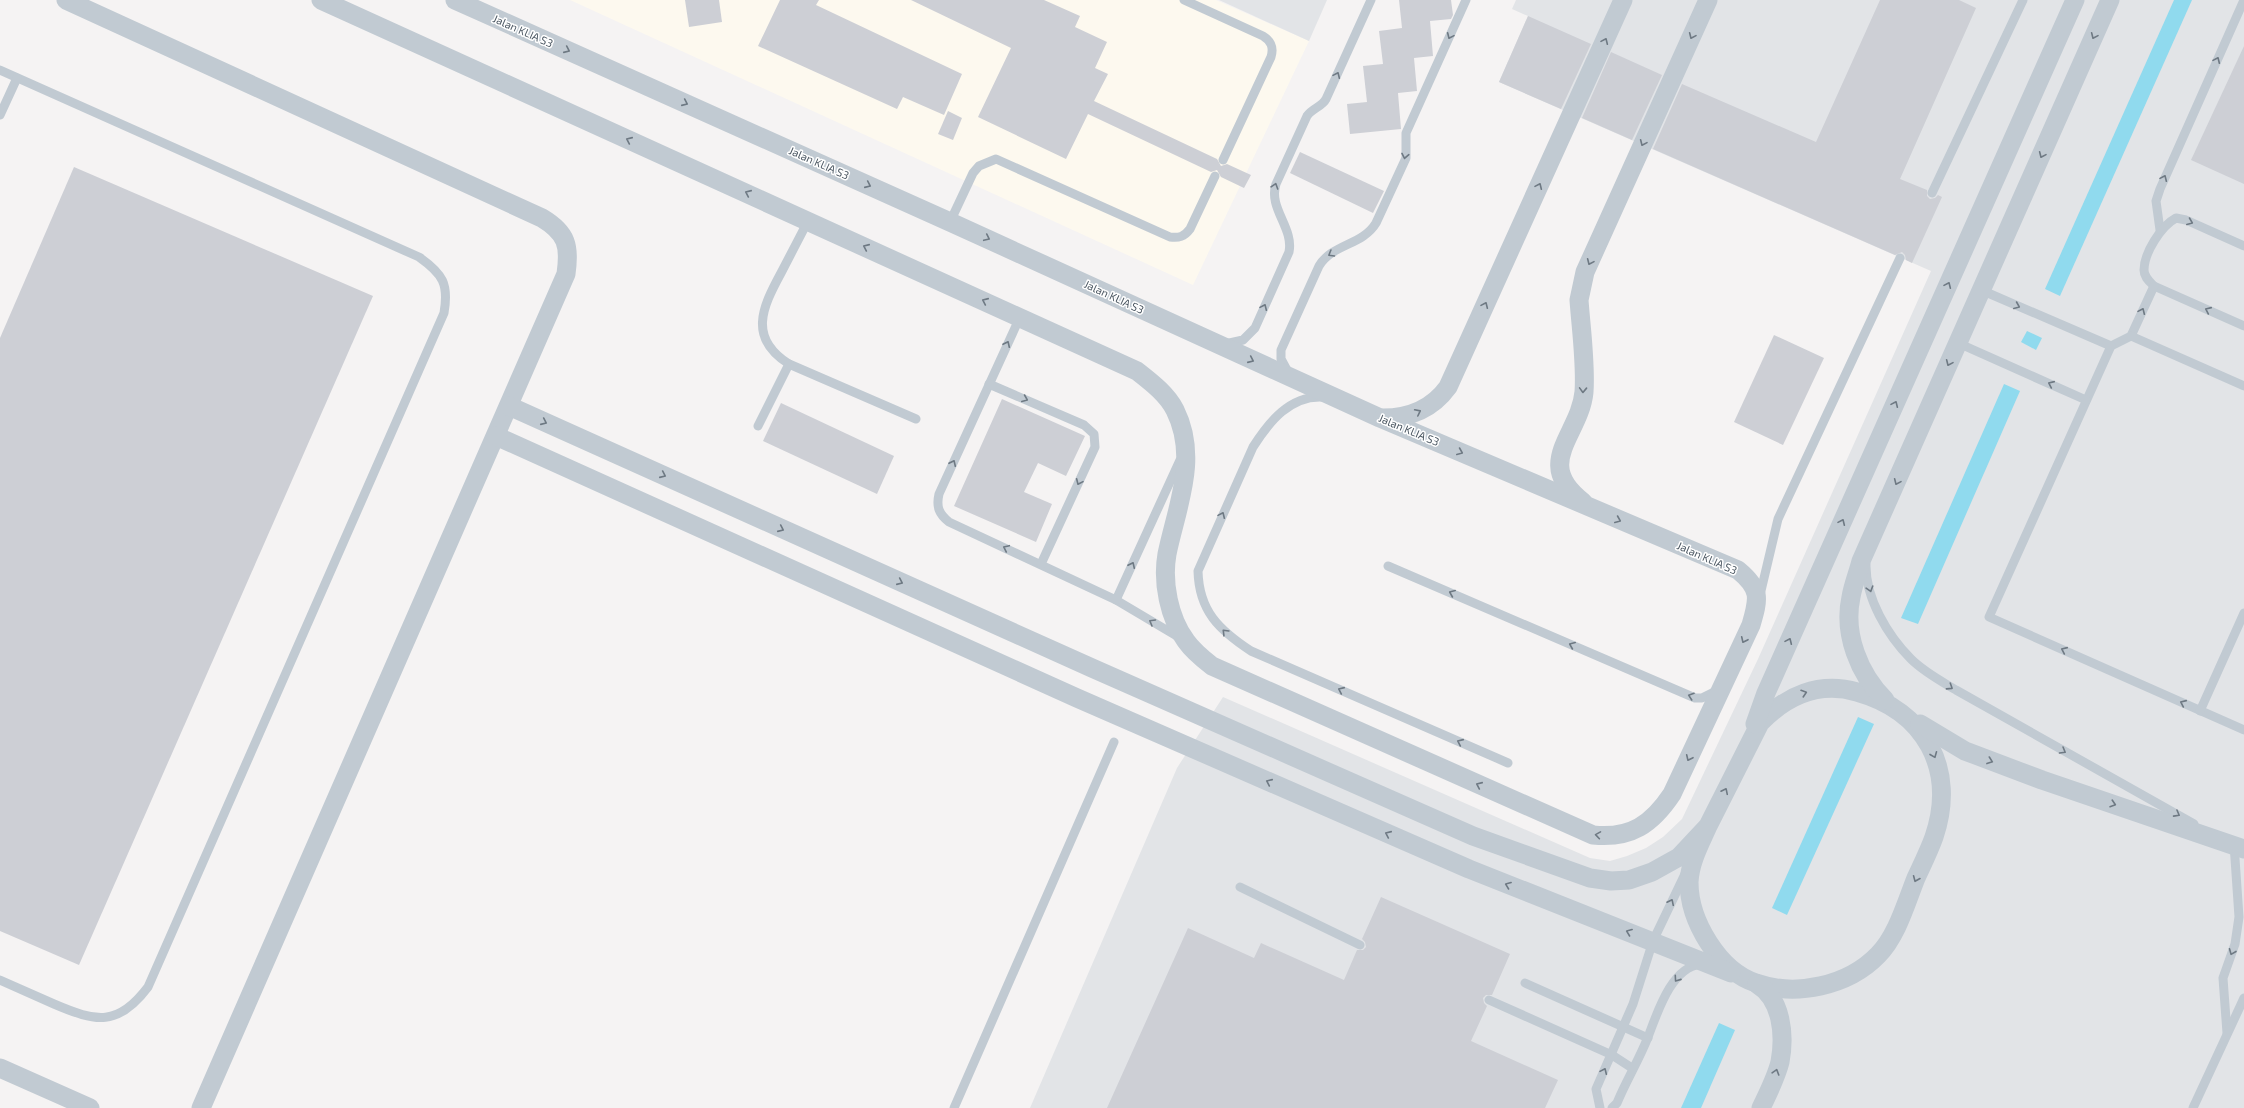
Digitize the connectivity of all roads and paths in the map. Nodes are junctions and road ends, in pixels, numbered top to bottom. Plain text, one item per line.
1 (66, 0) edge
2 (321, 0) edge
3 (454, 0) edge
4 (1184, 0) edge
5 (1371, 0) edge
6 (1466, 0) edge
7 (1623, 0) edge
8 (1708, 0) edge
9 (2023, 0) edge
10 (2075, 0) edge
11 (2110, 0) edge
12 (2244, 0) edge
13 (0, 70) edge
14 (17, 78) junction
15 (0, 115) edge
16 (1223, 160) dead end
17 (1215, 176) dead end
18 (1932, 193) dead end
19 (808, 221) junction
20 (950, 222) junction
21 (2160, 230) junction
22 (2244, 246) edge
23 (1900, 258) dead end
24 (2154, 286) junction
25 (1981, 290) junction
26 (1020, 317) junction
27 (2244, 326) edge
28 (2131, 336) junction
29 (1216, 343) junction
30 (1958, 343) junction
31 (2111, 346) junction
32 (789, 364) junction
33 (1294, 379) junction
34 (989, 384) junction
35 (2244, 386) edge
36 (1342, 400) junction
37 (2086, 400) junction
38 (509, 406) junction
39 (1380, 418) junction
40 (916, 419) dead end
41 (758, 426) dead end
42 (496, 436) junction
43 (1186, 448) junction
44 (1592, 509) junction
45 (1872, 537) junction
46 (1041, 564) junction
47 (1388, 566) dead end
48 (1116, 600) junction
49 (1758, 604) junction
50 (2244, 613) edge
51 (1186, 641) junction
52 (1724, 683) junction
53 (2200, 711) junction
54 (1900, 712) junction
55 (2244, 730) edge
56 (1114, 742) dead end
57 (1749, 742) junction
58 (1508, 763) dead end
59 (1708, 826) junction
60 (2234, 844) edge
61 (1695, 855) junction
62 (1240, 887) dead end
63 (1653, 941) junction
64 (1360, 945) dead end
65 (1708, 964) junction
66 (0, 980) edge
67 (1750, 981) junction
68 (1525, 983) dead end
69 (2244, 998) edge
70 (1489, 1000) dead end
71 (1624, 1026) junction
72 (2227, 1033) junction
73 (1648, 1038) junction
74 (1612, 1055) junction
75 (0, 1068) edge
76 (1632, 1068) junction
77 (90, 1108) edge
78 (201, 1108) edge
79 (954, 1108) edge
80 (1600, 1108) edge
81 (1612, 1108) edge
82 (1761, 1108) edge
83 (2193, 1108) edge

1 - 38 street
19 -> 2 street
3 -> 20 street, Jalan KLIA S3
4 - 16 lane
29 -> 5 lane
6 -> 33 lane
39 -> 7 street
8 -> 44 street
9 - 18 lane
57 -> 10 street
11 -> 25 street
21 -> 12 lane
13 - 14 lane
14 - 15 lane
14 - 66 lane
17 - 20 lane
26 -> 19 street
19 - 32 lane
20 -> 29 street, Jalan KLIA S3
21 -> 22 lane
21 - 24 lane
23 - 49 lane
27 -> 24 lane
28 -> 24 lane
25 - 30 street
25 -> 31 lane
34 -> 26 lane
26 - 43 street
28 - 31 lane
28 - 35 lane
29 -> 33 street, Jalan KLIA S3
37 -> 30 lane
30 -> 45 street
31 - 37 lane
32 - 40 lane
32 - 41 lane
33 - 36 street, Jalan KLIA S3
46 -> 34 lane
34 -> 46 lane
36 - 39 street, Jalan KLIA S3
58 -> 36 lane
53 -> 37 lane
38 - 42 street
38 -> 59 street
39 -> 44 street, Jalan KLIA S3
63 -> 42 street
42 - 78 street
48 -> 43 lane
43 - 51 street
44 -> 49 street, Jalan KLIA S3
45 - 54 street
45 -> 60 lane
46 - 48 lane
52 -> 47 lane
51 -> 48 lane
49 -> 52 street
50 - 53 lane
52 -> 51 street
53 - 55 lane
57 -> 54 street
54 -> 60 street
54 -> 67 street
56 - 79 lane
59 -> 57 street
59 - 61 street
60 -> 72 lane
63 -> 61 lane
61 - 67 street
62 - 64 lane
63 - 65 street
63 - 71 lane
65 - 67 street
65 -> 73 lane
82 -> 67 street
68 - 71 lane
69 - 72 lane
70 - 74 lane
71 - 73 lane
71 - 74 lane
72 - 83 lane
73 - 76 lane
74 - 76 lane
80 -> 74 lane
75 - 77 street
76 - 81 lane

